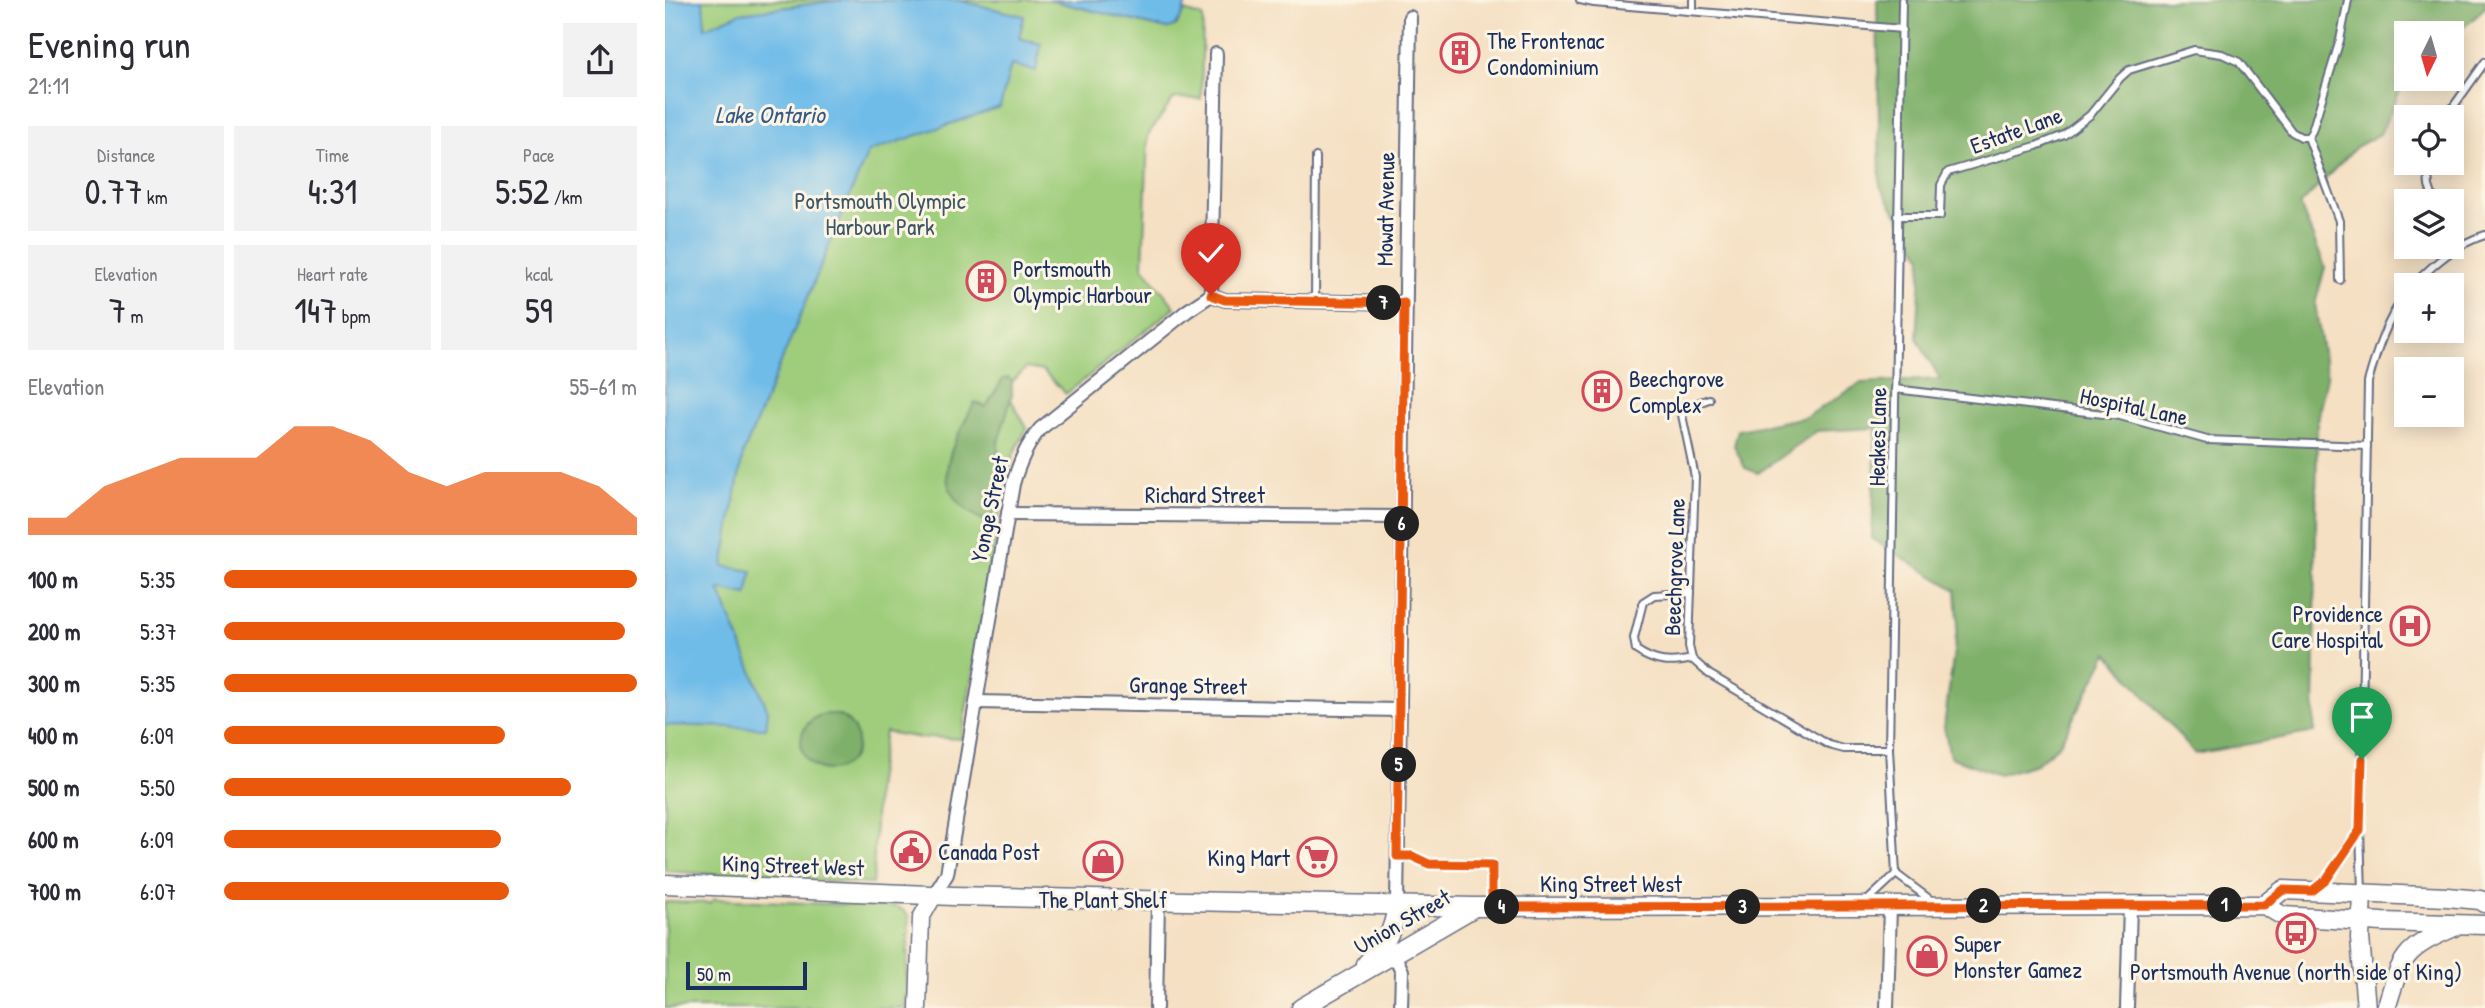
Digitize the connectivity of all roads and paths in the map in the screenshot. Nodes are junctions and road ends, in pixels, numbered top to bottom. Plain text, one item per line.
1 (1580, 0) edge
2 (1693, 0) edge
3 (1902, 0) edge
4 (2348, 0) edge
5 (1693, 11) junction
6 (1410, 17) dead end
7 (1902, 29) junction
8 (1216, 54) dead end
9 (2485, 62) edge
10 (2455, 105) edge
11 (2308, 137) junction
12 (1316, 157) dead end
13 (1897, 216) junction
14 (2485, 235) edge
15 (2464, 244) edge
16 (2441, 259) edge
17 (2425, 273) edge
18 (2340, 280) dead end
19 (1211, 295) junction
20 (1315, 302) junction
21 (1404, 303) junction
22 (2394, 310) edge
23 (1895, 388) junction
24 (1709, 399) dead end
25 (2367, 446) junction
26 (1008, 514) junction
27 (1402, 517) junction
28 (1691, 593) junction
29 (1692, 659) junction
30 (977, 702) junction
31 (1399, 710) junction
32 (1889, 749) junction
33 (2360, 830) junction
34 (1397, 856) junction
35 (1896, 874) junction
36 (665, 884) edge
37 (2312, 891) junction
38 (2362, 894) junction
39 (934, 895) junction
40 (1158, 900) junction
41 (2485, 902) edge
42 (1397, 905) junction
43 (2130, 905) junction
44 (2264, 905) junction
45 (1939, 906) junction
46 (1483, 907) junction
47 (1860, 907) junction
48 (1890, 907) junction
49 (2361, 920) junction
50 (2458, 925) junction
51 (2485, 925) edge
52 (1394, 954) junction
53 (1354, 977) junction
54 (918, 1008) edge
55 (1156, 1008) edge
56 (1301, 1008) edge
57 (1401, 1008) edge
58 (1887, 1008) edge
59 (2127, 1008) edge
60 (2366, 1008) edge
61 (2386, 1008) edge

1 - 5 lane
2 - 5 lane
3 - 7 lane, Heakes Lane
4 - 11 lane
5 - 7 lane
6 - 21 street, Mowat Avenue
7 - 13 lane, Heakes Lane
8 - 19 street
9 - 10 lane
11 - 13 lane, Estate Lane
11 - 18 lane
12 - 20 lane
13 - 23 lane, Heakes Lane
14 - 15 lane
16 - 17 lane
19 - 20 street
19 - 26 street, Yonge Street
20 - 21 street
21 - 27 street, Mowat Avenue
22 - 25 lane
23 - 25 lane, Hospital Lane
23 - 32 lane, Heakes Lane
24 - 28 lane, Beechgrove Lane
25 - 33 lane
26 - 27 street, Richard Street
26 - 30 street, Yonge Street
27 - 31 street, Mowat Avenue
28 - 29 lane, Beechgrove Lane
28 - 29 lane
29 - 32 lane, Beechgrove Lane
30 - 31 street, Grange Street
30 - 39 street, Yonge Street
31 - 34 street, Mowat Avenue
32 - 35 lane, Heakes Lane
33 - 37 lane
33 - 38 lane
34 - 42 street, Mowat Avenue
34 - 46 lane
35 - 45 lane
35 - 47 lane
36 - 39 main road, King Street West
37 - 38 main road, King Street West
37 - 44 main road, King Street West
38 - 41 main road, King Street West
38 - 49 main road
39 - 40 main road, King Street West
39 - 54 street, Yonge Street
40 - 42 main road, King Street West
40 - 55 street
42 - 46 main road, King Street West
42 - 53 main road, Union Street
43 - 44 main road, King Street West
43 - 45 main road, King Street West
43 - 59 street
44 - 49 main road, King Street West
45 - 48 main road, King Street West
46 - 47 main road, King Street West
46 - 52 main road, Union Street
47 - 48 main road, King Street West
48 - 58 street
49 - 50 main road, King Street West
49 - 60 main road
50 - 51 main road, King Street West
50 - 61 main road
52 - 53 main road, Union Street
52 - 57 street
53 - 56 main road, Union Street

